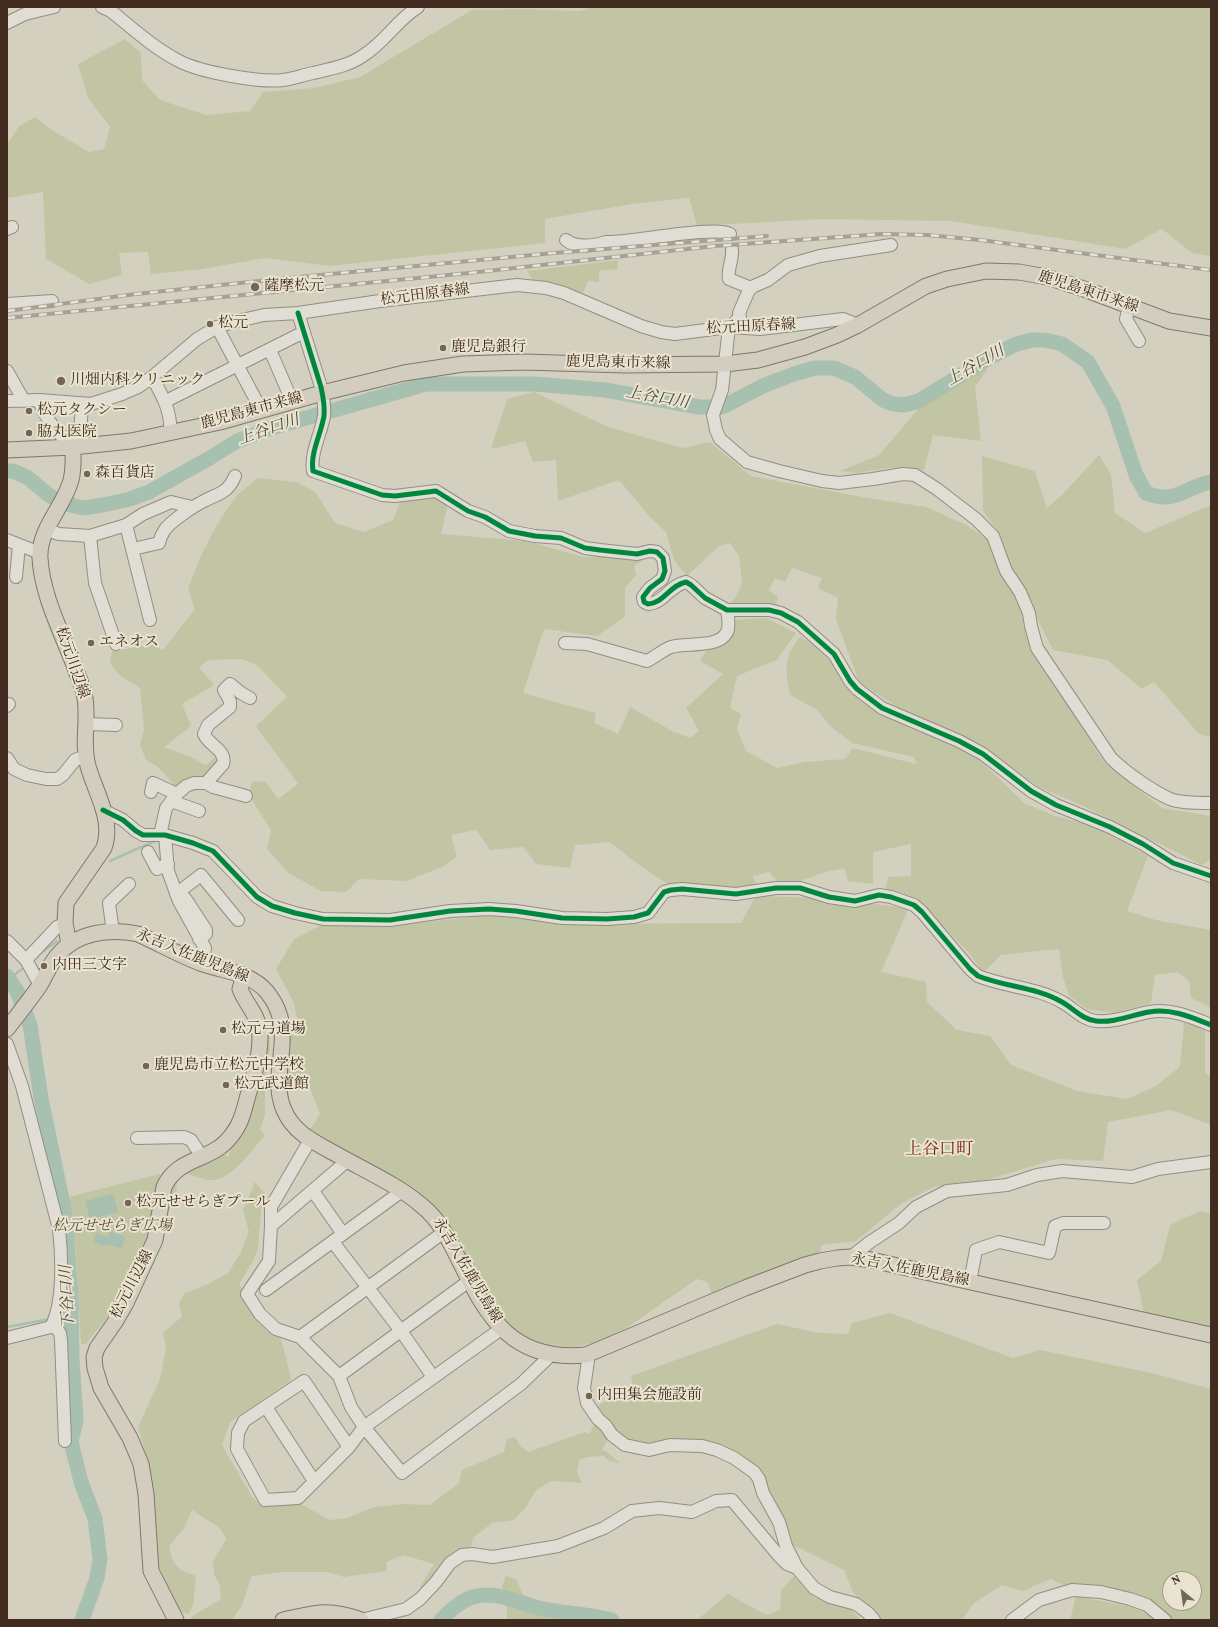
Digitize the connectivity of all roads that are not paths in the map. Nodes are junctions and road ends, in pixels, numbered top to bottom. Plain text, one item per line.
1 (102, 7) edge
2 (418, 7) edge
3 (47, 8) edge
4 (7, 23) edge
5 (730, 234) dead end
6 (566, 240) dead end
7 (891, 245) dead end
8 (732, 250) dead end
9 (752, 288) junction
10 (52, 301) dead end
11 (7, 304) edge
12 (1130, 306) junction
13 (298, 313) junction
14 (858, 325) junction
15 (217, 327) junction
16 (731, 328) junction
17 (1211, 328) edge
18 (304, 332) junction
19 (1139, 341) dead end
20 (270, 350) junction
21 (726, 364) junction
22 (238, 365) junction
23 (7, 371) edge
24 (152, 377) junction
25 (24, 400) junction
26 (39, 400) junction
27 (7, 401) edge
28 (166, 401) junction
29 (292, 402) junction
30 (82, 404) junction
31 (323, 404) junction
32 (260, 410) junction
33 (170, 433) junction
34 (73, 447) junction
35 (7, 450) edge
36 (235, 476) dead end
37 (192, 507) junction
38 (126, 525) junction
39 (47, 530) junction
40 (90, 536) junction
41 (7, 540) edge
42 (19, 545) junction
43 (133, 549) junction
44 (40, 552) junction
45 (16, 577) dead end
46 (727, 610) junction
47 (150, 620) dead end
48 (565, 643) dead end
49 (116, 644) dead end
50 (250, 698) dead end
51 (86, 724) junction
52 (116, 726) dead end
53 (86, 756) junction
54 (7, 758) edge
55 (206, 783) junction
56 (150, 792) dead end
57 (246, 796) dead end
58 (174, 798) junction
59 (1211, 803) edge
60 (103, 810) junction
61 (198, 811) dead end
62 (163, 835) junction
63 (148, 852) dead end
64 (168, 864) junction
65 (1211, 876) edge
66 (129, 884) dead end
67 (180, 895) junction
68 (238, 920) dead end
69 (65, 923) junction
70 (113, 932) junction
71 (7, 941) edge
72 (70, 944) junction
73 (26, 960) junction
74 (203, 964) junction
75 (244, 975) junction
76 (40, 985) junction
77 (1211, 1025) edge
78 (7, 1029) edge
79 (7, 1044) edge
80 (137, 1138) dead end
81 (310, 1140) junction
82 (202, 1157) junction
83 (347, 1161) junction
84 (1211, 1162) edge
85 (313, 1192) junction
86 (402, 1192) junction
87 (1104, 1223) dead end
88 (271, 1226) junction
89 (444, 1232) junction
90 (344, 1234) junction
91 (333, 1242) junction
92 (851, 1257) junction
93 (469, 1281) junction
94 (970, 1282) junction
95 (368, 1288) junction
96 (266, 1290) dead end
97 (51, 1327) junction
98 (501, 1329) junction
99 (401, 1331) junction
100 (1211, 1335) edge
101 (300, 1337) junction
102 (7, 1338) edge
103 (551, 1355) junction
104 (586, 1355) junction
105 (339, 1376) junction
106 (433, 1377) junction
107 (266, 1407) junction
108 (364, 1427) junction
109 (65, 1441) dead end
110 (349, 1448) junction
111 (314, 1481) junction
112 (797, 1568) junction
113 (176, 1620) edge
114 (283, 1620) edge
115 (361, 1620) edge
116 (874, 1620) edge
117 (1012, 1620) edge
118 (1165, 1620) edge

1 - 2 street
3 - 4 street
5 - 6 street
7 - 9 street
8 - 9 street
9 - 16 street
10 - 11 street
12 - 14 main road, 鹿児島東市来線
12 - 17 main road, 鹿児島東市来線
12 - 19 street
13 - 15 street, 松元田原春線
13 - 16 street, 松元田原春線
13 - 18 street
14 - 16 street, 松元田原春線
14 - 21 main road, 鹿児島東市来線
15 - 22 street
15 - 24 street, 松元田原春線
16 - 21 street
18 - 20 street
18 - 31 street
20 - 22 street
20 - 29 street
21 - 31 main road, 鹿児島東市来線
21 - 59 street
22 - 28 street
22 - 32 street
23 - 25 street
24 - 28 street
24 - 30 street, 松元田原春線
25 - 26 street, 松元田原春線
25 - 27 street, 松元田原春線
26 - 30 street, 松元田原春線
26 - 34 street
28 - 33 street
29 - 31 main road, 鹿児島東市来線
29 - 32 main road, 鹿児島東市来線
30 - 34 street
31 - 46 street
32 - 33 main road, 鹿児島東市来線
33 - 34 main road, 鹿児島東市来線
34 - 35 main road, 鹿児島東市来線
34 - 39 main road, 松元川辺線
36 - 37 street
37 - 38 street
37 - 43 street
38 - 40 street
38 - 43 street
39 - 40 street
39 - 44 main road, 松元川辺線
40 - 49 street
41 - 42 street
42 - 44 street
42 - 45 street
43 - 47 street
44 - 51 main road, 松元川辺線
46 - 48 street
46 - 65 street
50 - 55 street
51 - 52 street
51 - 53 main road, 松元川辺線
53 - 54 street
53 - 60 main road, 松元川辺線
55 - 57 street
55 - 58 street
56 - 58 street
58 - 61 street
58 - 62 street
60 - 62 street
60 - 69 main road, 松元川辺線
62 - 64 street
62 - 77 street
63 - 64 street
64 - 67 street
66 - 70 street
67 - 68 street
67 - 74 street
69 - 72 main road, 松元川辺線
69 - 73 street
70 - 72 main road, 永吉入佐鹿児島線
70 - 74 main road, 永吉入佐鹿児島線
71 - 73 street
72 - 76 main road, 永吉入佐鹿児島線
73 - 76 street
74 - 75 main road, 永吉入佐鹿児島線
75 - 81 main road, 永吉入佐鹿児島線
75 - 82 main road, 松元川辺線
76 - 78 main road, 永吉入佐鹿児島線
79 - 97 street
80 - 82 street
81 - 83 main road, 永吉入佐鹿児島線
81 - 88 street
82 - 113 main road, 松元川辺線
83 - 85 street
83 - 86 main road, 永吉入佐鹿児島線
84 - 92 street
85 - 88 street
85 - 90 street
86 - 89 main road, 永吉入佐鹿児島線
86 - 90 street
87 - 94 street
88 - 101 street
89 - 93 main road, 永吉入佐鹿児島線
89 - 95 street
90 - 91 street
91 - 95 street
91 - 96 street
92 - 94 main road, 永吉入佐鹿児島線
92 - 104 main road, 永吉入佐鹿児島線
93 - 98 main road, 永吉入佐鹿児島線
93 - 99 street
94 - 100 main road, 永吉入佐鹿児島線
95 - 99 street
95 - 101 street
97 - 102 street
97 - 109 street
98 - 103 main road, 永吉入佐鹿児島線
98 - 106 street
99 - 105 street
99 - 106 street
101 - 105 street
103 - 104 main road, 永吉入佐鹿児島線
103 - 108 street
104 - 112 street
105 - 108 street
106 - 108 street
107 - 110 street
107 - 111 street
107 - 111 street
108 - 110 street
110 - 111 street
112 - 115 street
112 - 116 street
114 - 115 main road
117 - 118 street

